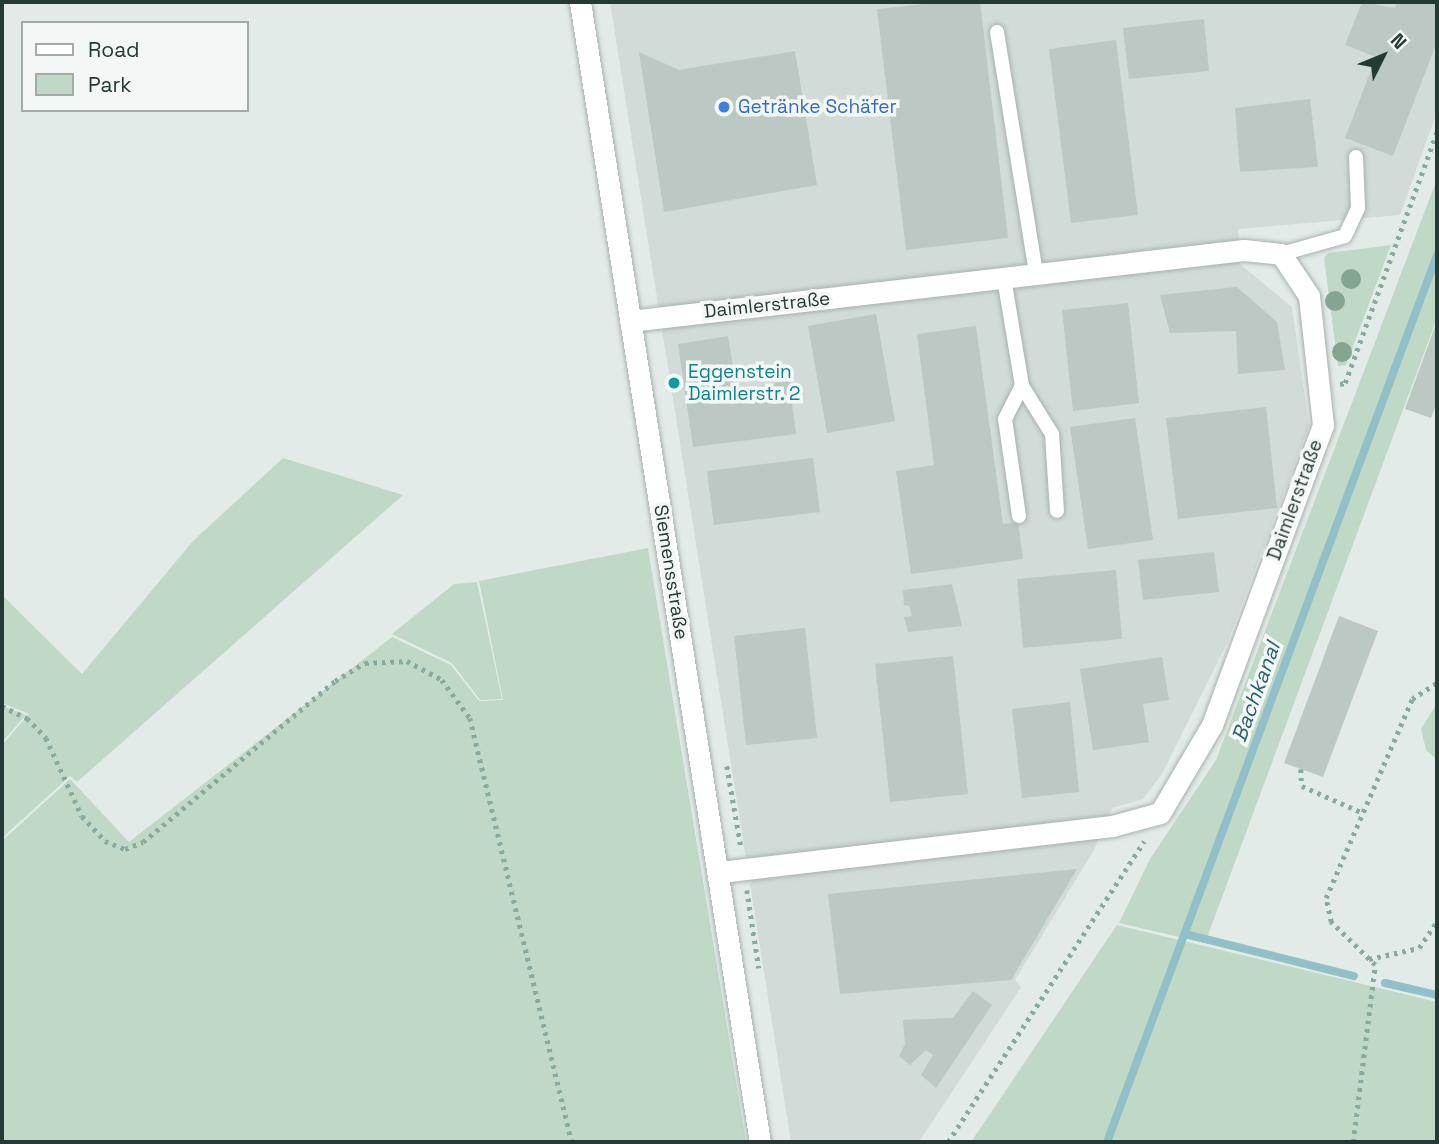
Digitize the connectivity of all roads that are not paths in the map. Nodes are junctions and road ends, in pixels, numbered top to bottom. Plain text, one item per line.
1 (580, 2) edge
2 (998, 32) dead end
3 (1356, 157) dead end
4 (1281, 254) junction
5 (1036, 274) junction
6 (1004, 278) junction
7 (630, 321) junction
8 (1022, 386) junction
9 (1058, 511) dead end
10 (1019, 516) dead end
11 (719, 872) junction
12 (760, 1142) edge

1 - 7 street, Siemensstraße
2 - 5 lane
3 - 4 lane
4 - 5 street, Daimlerstraße
4 - 11 street, Daimlerstraße
5 - 6 street, Daimlerstraße
6 - 7 street, Daimlerstraße
6 - 8 lane
7 - 11 street, Siemensstraße
8 - 9 lane
8 - 10 lane
11 - 12 street, Siemensstraße

